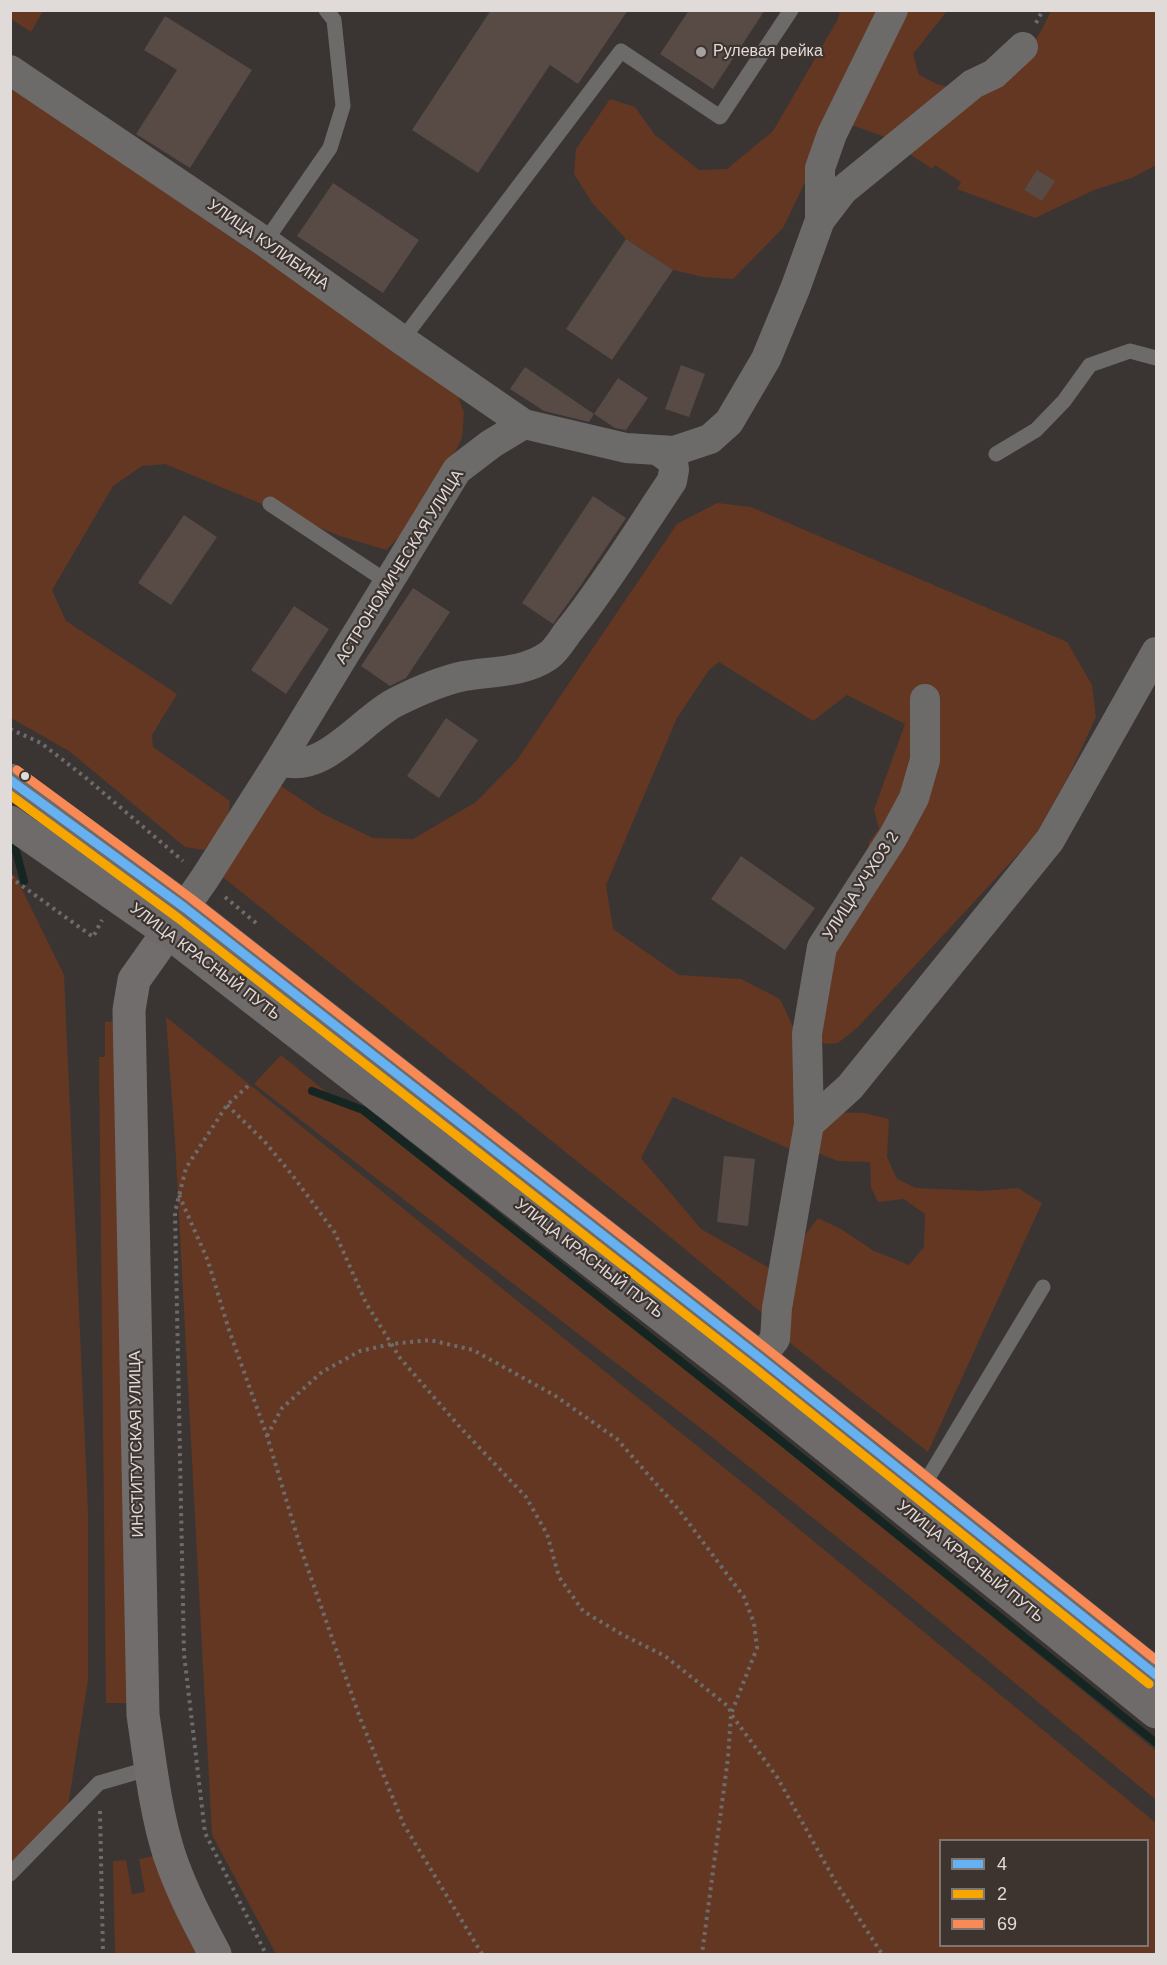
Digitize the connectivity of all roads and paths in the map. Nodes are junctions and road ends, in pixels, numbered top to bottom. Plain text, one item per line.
1 (326, 10) edge
2 (791, 10) edge
3 (893, 10) edge
4 (1023, 47) dead end
5 (10, 70) edge
6 (820, 220) junction
7 (265, 242) junction
8 (402, 340) junction
9 (1156, 358) edge
10 (524, 424) junction
11 (659, 451) junction
12 (996, 454) dead end
13 (270, 504) dead end
14 (389, 583) junction
15 (1156, 652) edge
16 (925, 699) dead end
17 (280, 760) junction
18 (10, 780) edge
19 (10, 822) edge
20 (10, 877) edge
21 (104, 917) dead end
22 (176, 920) junction
23 (248, 1086) dead end
24 (227, 1105) junction
25 (809, 1124) junction
26 (179, 1194) junction
27 (1043, 1287) dead end
28 (392, 1344) junction
29 (760, 1358) junction
30 (267, 1436) junction
31 (922, 1488) junction
32 (1156, 1675) edge
33 (1156, 1712) edge
34 (731, 1714) junction
35 (151, 1768) junction
36 (99, 1784) junction
37 (10, 1874) edge
38 (103, 1954) edge
39 (215, 1954) edge
40 (266, 1954) edge
41 (482, 1954) edge
42 (702, 1954) edge
43 (882, 1954) edge

1 - 7 lane
2 - 8 lane
3 - 6 street
4 - 6 street
5 - 7 street, УЛИЦА КУЛИБИНА
6 - 11 street
7 - 8 street, УЛИЦА КУЛИБИНА
8 - 10 street, УЛИЦА КУЛИБИНА
9 - 12 lane
10 - 11 street
10 - 14 street, АСТРОНОМИЧЕСКАЯ УЛИЦА
11 - 17 street
13 - 14 lane
14 - 17 street, АСТРОНОМИЧЕСКАЯ УЛИЦА
15 - 25 street
16 - 25 street, УЛИЦА УЧХОЗ 2
17 - 22 street, АСТРОНОМИЧЕСКАЯ УЛИЦА
18 - 22 main road, УЛИЦА КРАСНЫЙ ПУТЬ
19 - 22 main road, УЛИЦА КРАСНЫЙ ПУТЬ
20 - 21 path
22 - 29 main road, УЛИЦА КРАСНЫЙ ПУТЬ
22 - 33 main road, УЛИЦА КРАСНЫЙ ПУТЬ
22 - 35 street, ИНСТИТУТСКАЯ УЛИЦА
23 - 24 path
24 - 26 path
24 - 28 path
25 - 29 street, УЛИЦА УЧХОЗ 2
26 - 30 path
26 - 40 path
27 - 31 lane
28 - 30 path
28 - 34 path
28 - 34 path
29 - 31 main road, УЛИЦА КРАСНЫЙ ПУТЬ
30 - 41 path
31 - 32 main road, УЛИЦА КРАСНЫЙ ПУТЬ
34 - 42 path
34 - 43 path
35 - 36 lane
35 - 39 street, ИНСТИТУТСКАЯ УЛИЦА
36 - 37 lane
36 - 38 path

